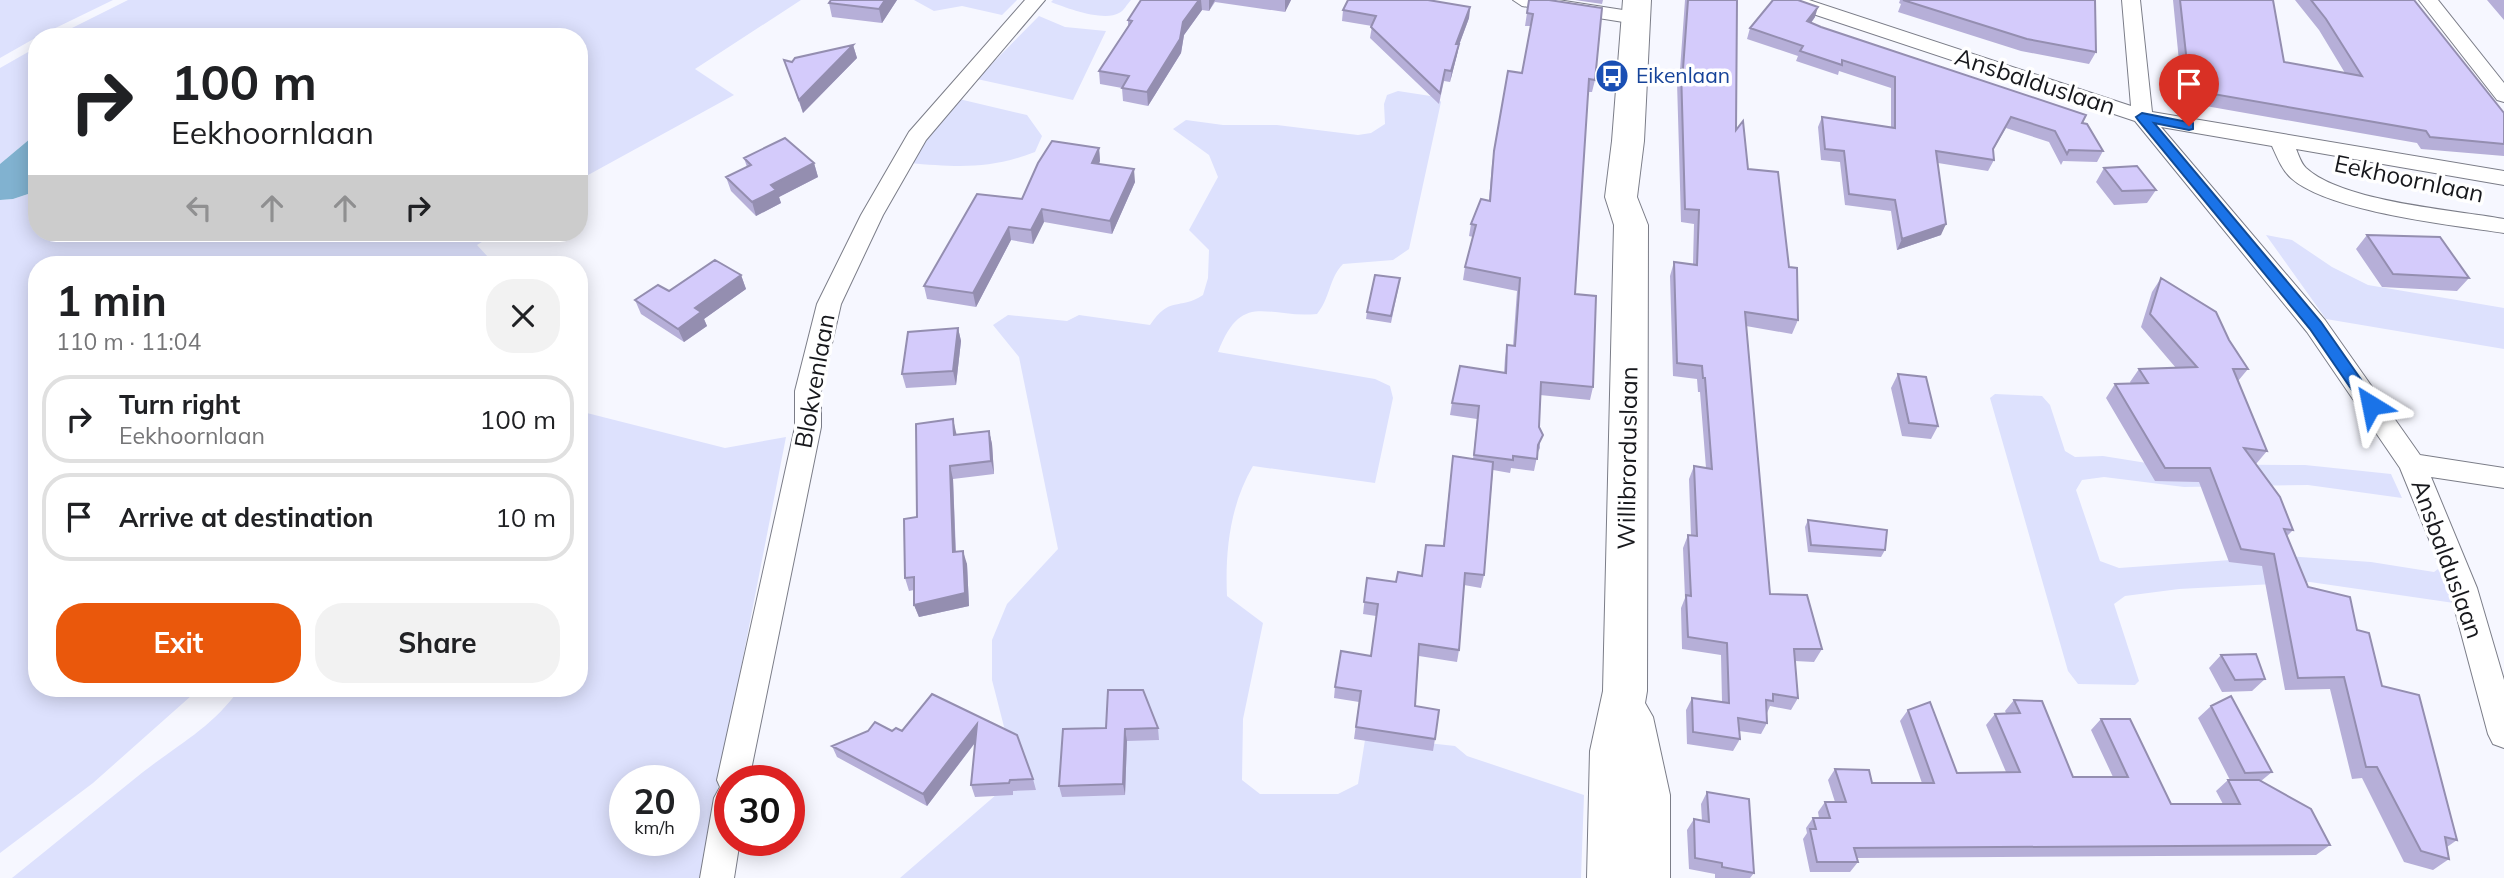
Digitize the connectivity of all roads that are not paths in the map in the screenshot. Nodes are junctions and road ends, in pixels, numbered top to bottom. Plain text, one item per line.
1 (1036, 0) edge
2 (1522, 0) edge
3 (1790, 0) edge
4 (2131, 0) edge
5 (2428, 0) edge
6 (1637, 9) edge
7 (2504, 96) edge
8 (2142, 117) junction
9 (2282, 143) junction
10 (2504, 178) edge
11 (2504, 226) edge
12 (2412, 464) junction
13 (2504, 478) edge
14 (1625, 691) junction
15 (2504, 734) edge
16 (736, 765) edge
17 (721, 856) edge
18 (717, 878) edge
19 (1612, 878) edge
20 (1645, 878) edge

1 - 16 street, Blokvenlaan
2 - 6 street
3 - 8 street, Ansbalduslaan
4 - 8 street
5 - 7 street
6 - 14 main road, Willibrorduslaan
8 - 9 street, Eekhoornlaan
8 - 12 street, Ansbalduslaan
9 - 10 street, Eekhoornlaan
9 - 11 street, Eekhoornlaan
12 - 13 street, Ansbalduslaan
12 - 15 street, Ansbalduslaan
14 - 19 main road, Willibrorduslaan
14 - 20 main road, Willibrorduslaan
17 - 18 street

